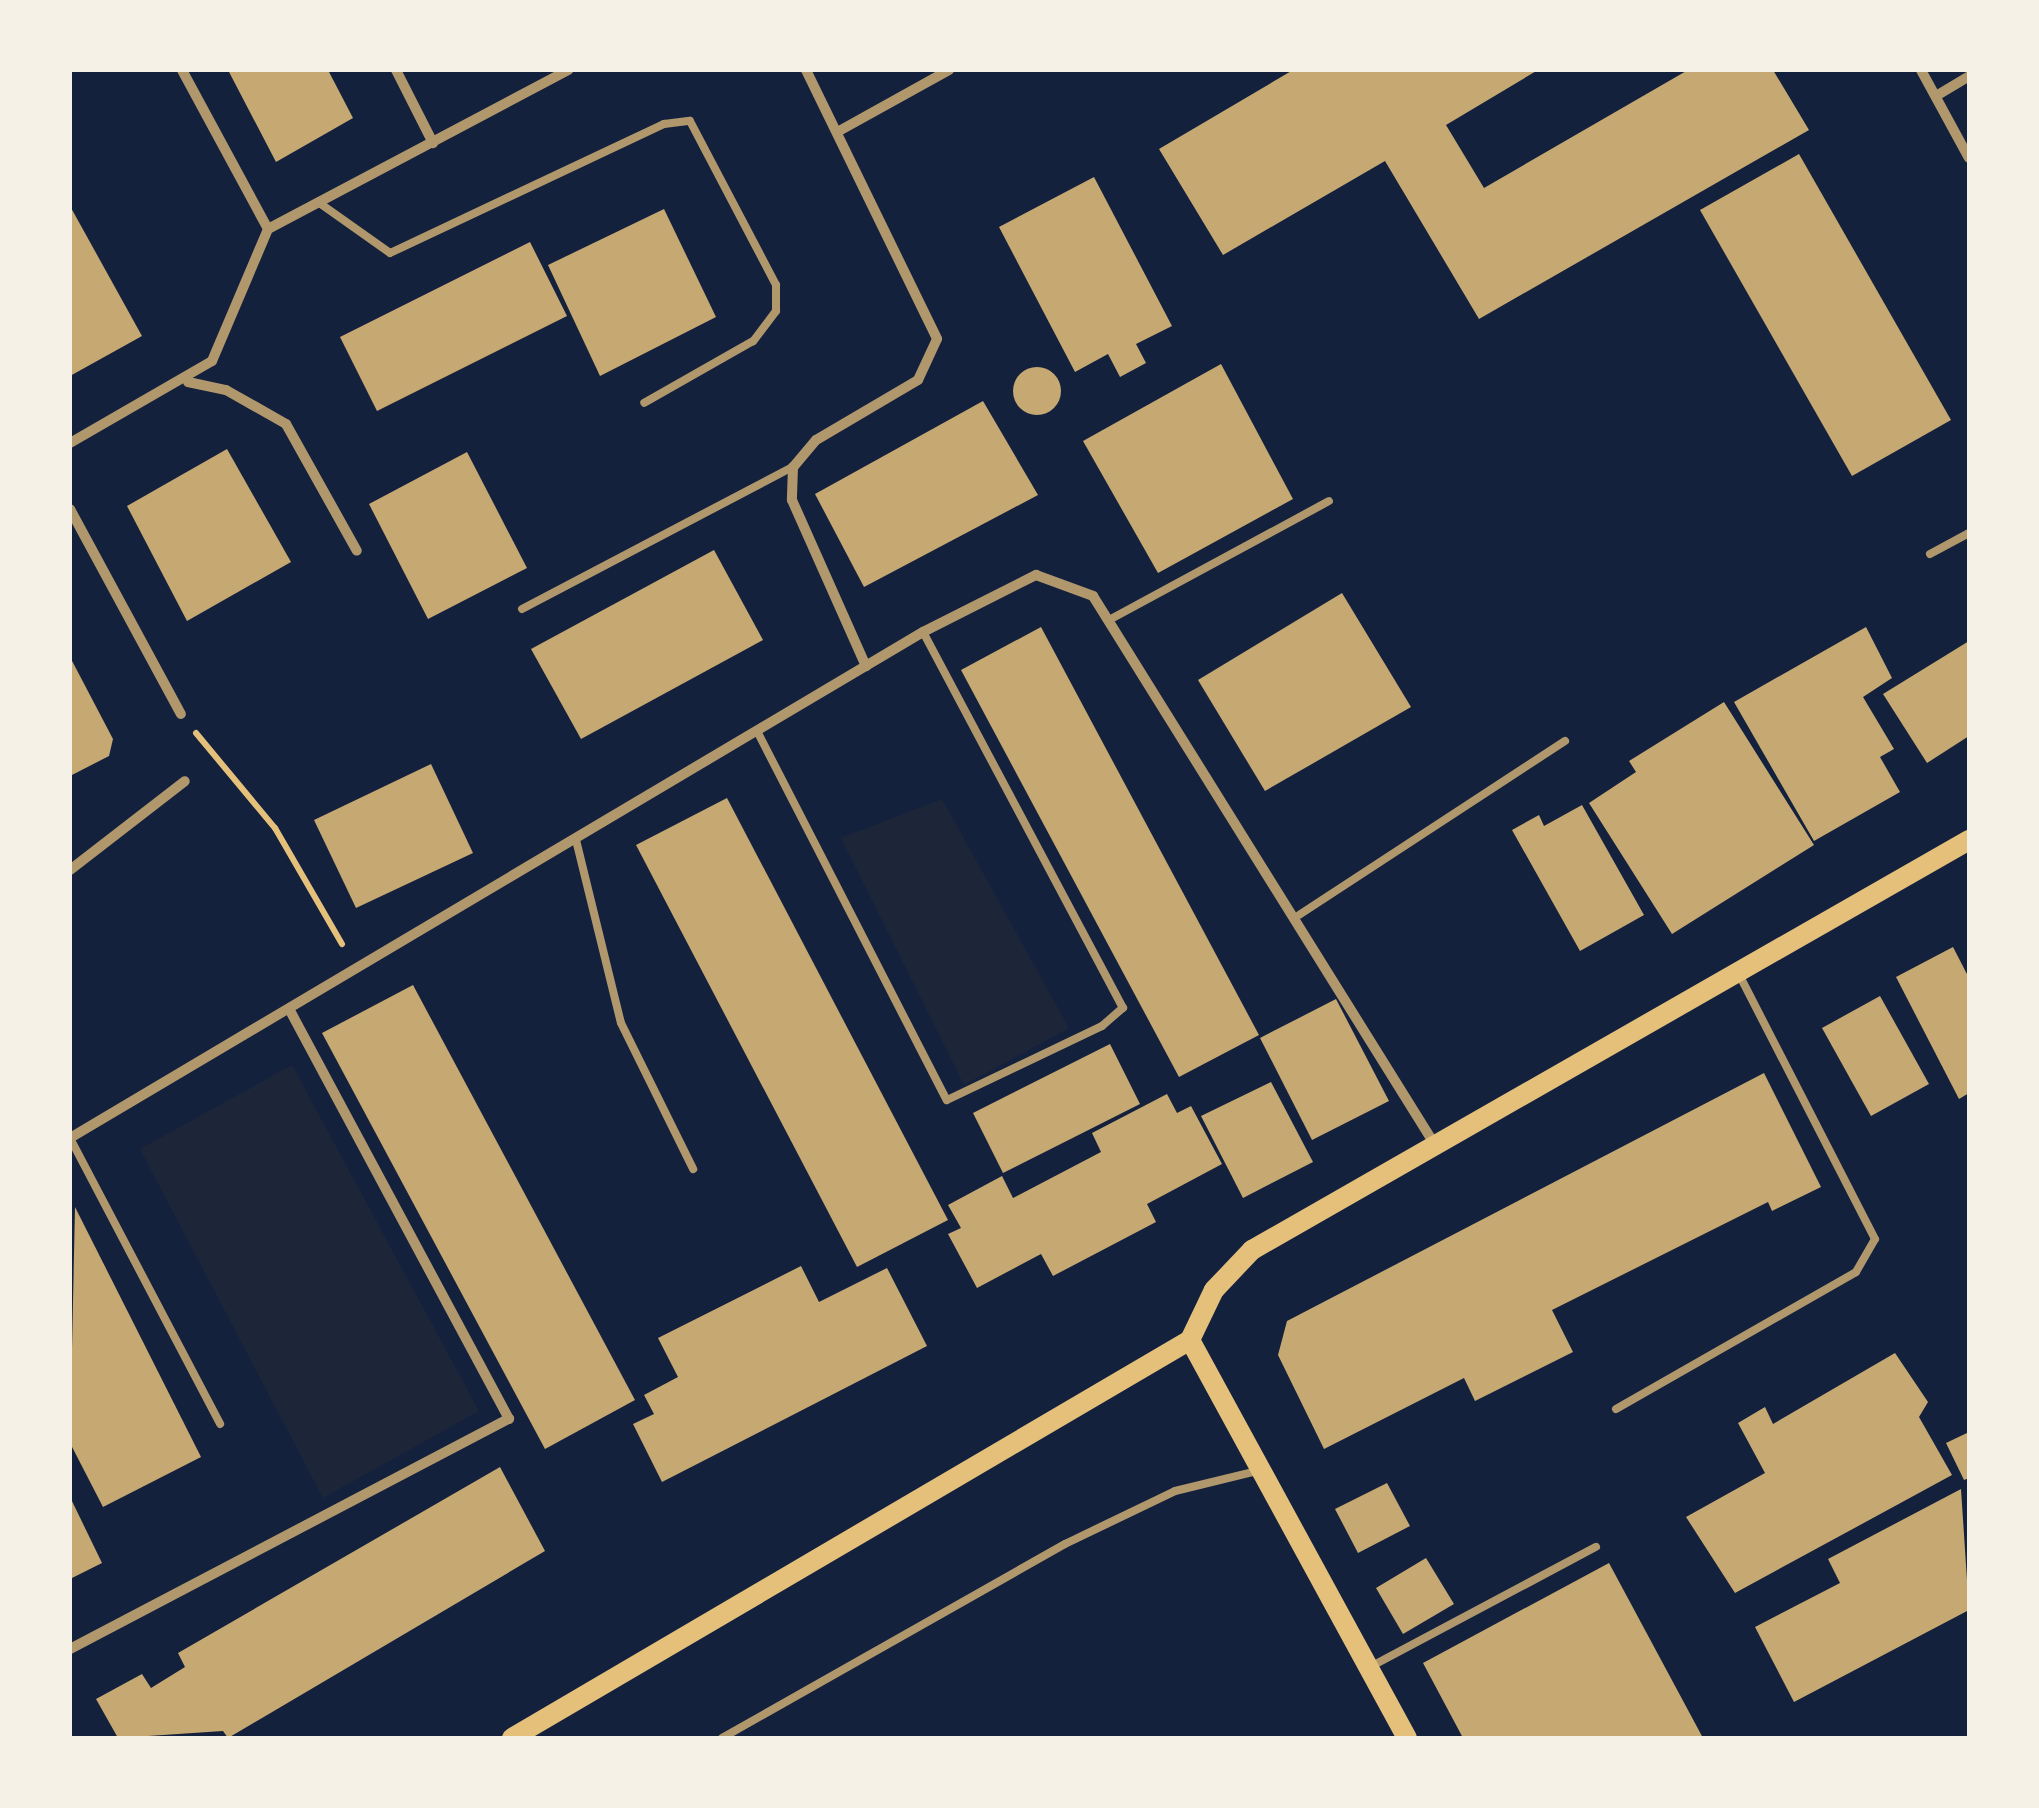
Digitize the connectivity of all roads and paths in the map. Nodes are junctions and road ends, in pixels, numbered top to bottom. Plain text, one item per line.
1 (182, 70) edge
2 (396, 70) edge
3 (568, 70) edge
4 (806, 70) edge
5 (948, 70) edge
6 (1921, 70) edge
7 (1969, 76) edge
8 (1936, 96) junction
9 (839, 131) junction
10 (433, 143) junction
11 (1969, 158) edge
12 (318, 202) junction
13 (268, 229) junction
14 (188, 382) junction
15 (644, 403) dead end
16 (70, 443) edge
17 (793, 467) junction
18 (1329, 501) dead end
19 (70, 508) edge
20 (1969, 533) edge
21 (357, 551) dead end
22 (1930, 554) dead end
23 (522, 609) dead end
24 (1109, 620) junction
25 (924, 632) junction
26 (866, 666) junction
27 (181, 714) joint
28 (757, 731) junction
29 (1565, 741) dead end
30 (185, 781) dead end
31 (576, 840) junction
32 (1966, 848) edge
33 (70, 870) edge
34 (1299, 915) junction
35 (358, 971) junction
36 (1738, 972) junction
37 (291, 1012) junction
38 (70, 1138) edge
39 (1436, 1146) junction
40 (693, 1168) dead end
41 (1190, 1340) junction
42 (1616, 1409) dead end
43 (220, 1424) dead end
44 (1262, 1470) junction
45 (1596, 1548) dead end
46 (70, 1648) edge
47 (1369, 1668) junction
48 (512, 1738) edge
49 (722, 1738) edge
50 (1407, 1738) edge

1 - 13 street
2 - 10 street
3 - 10 street
4 - 9 street
5 - 9 street
6 - 8 street
7 - 8 street
8 - 11 street
9 - 17 street
10 - 12 street
12 - 13 street
12 - 15 lane
13 - 14 street
14 - 16 street
14 - 21 street
17 - 23 lane
17 - 26 street
18 - 24 lane
19 - 27 street
20 - 22 lane
24 - 25 street
24 - 34 street
25 - 26 street
25 - 28 lane
26 - 28 street
27 - 35 path
28 - 31 street
29 - 34 lane
30 - 33 street
31 - 35 street
31 - 40 lane
32 - 36 main road
34 - 39 street
35 - 37 street
36 - 39 main road
36 - 42 lane
37 - 38 street
37 - 46 street
38 - 43 lane
39 - 41 main road
41 - 44 main road
41 - 48 main road
44 - 47 main road
44 - 49 lane
45 - 47 lane
47 - 50 main road

